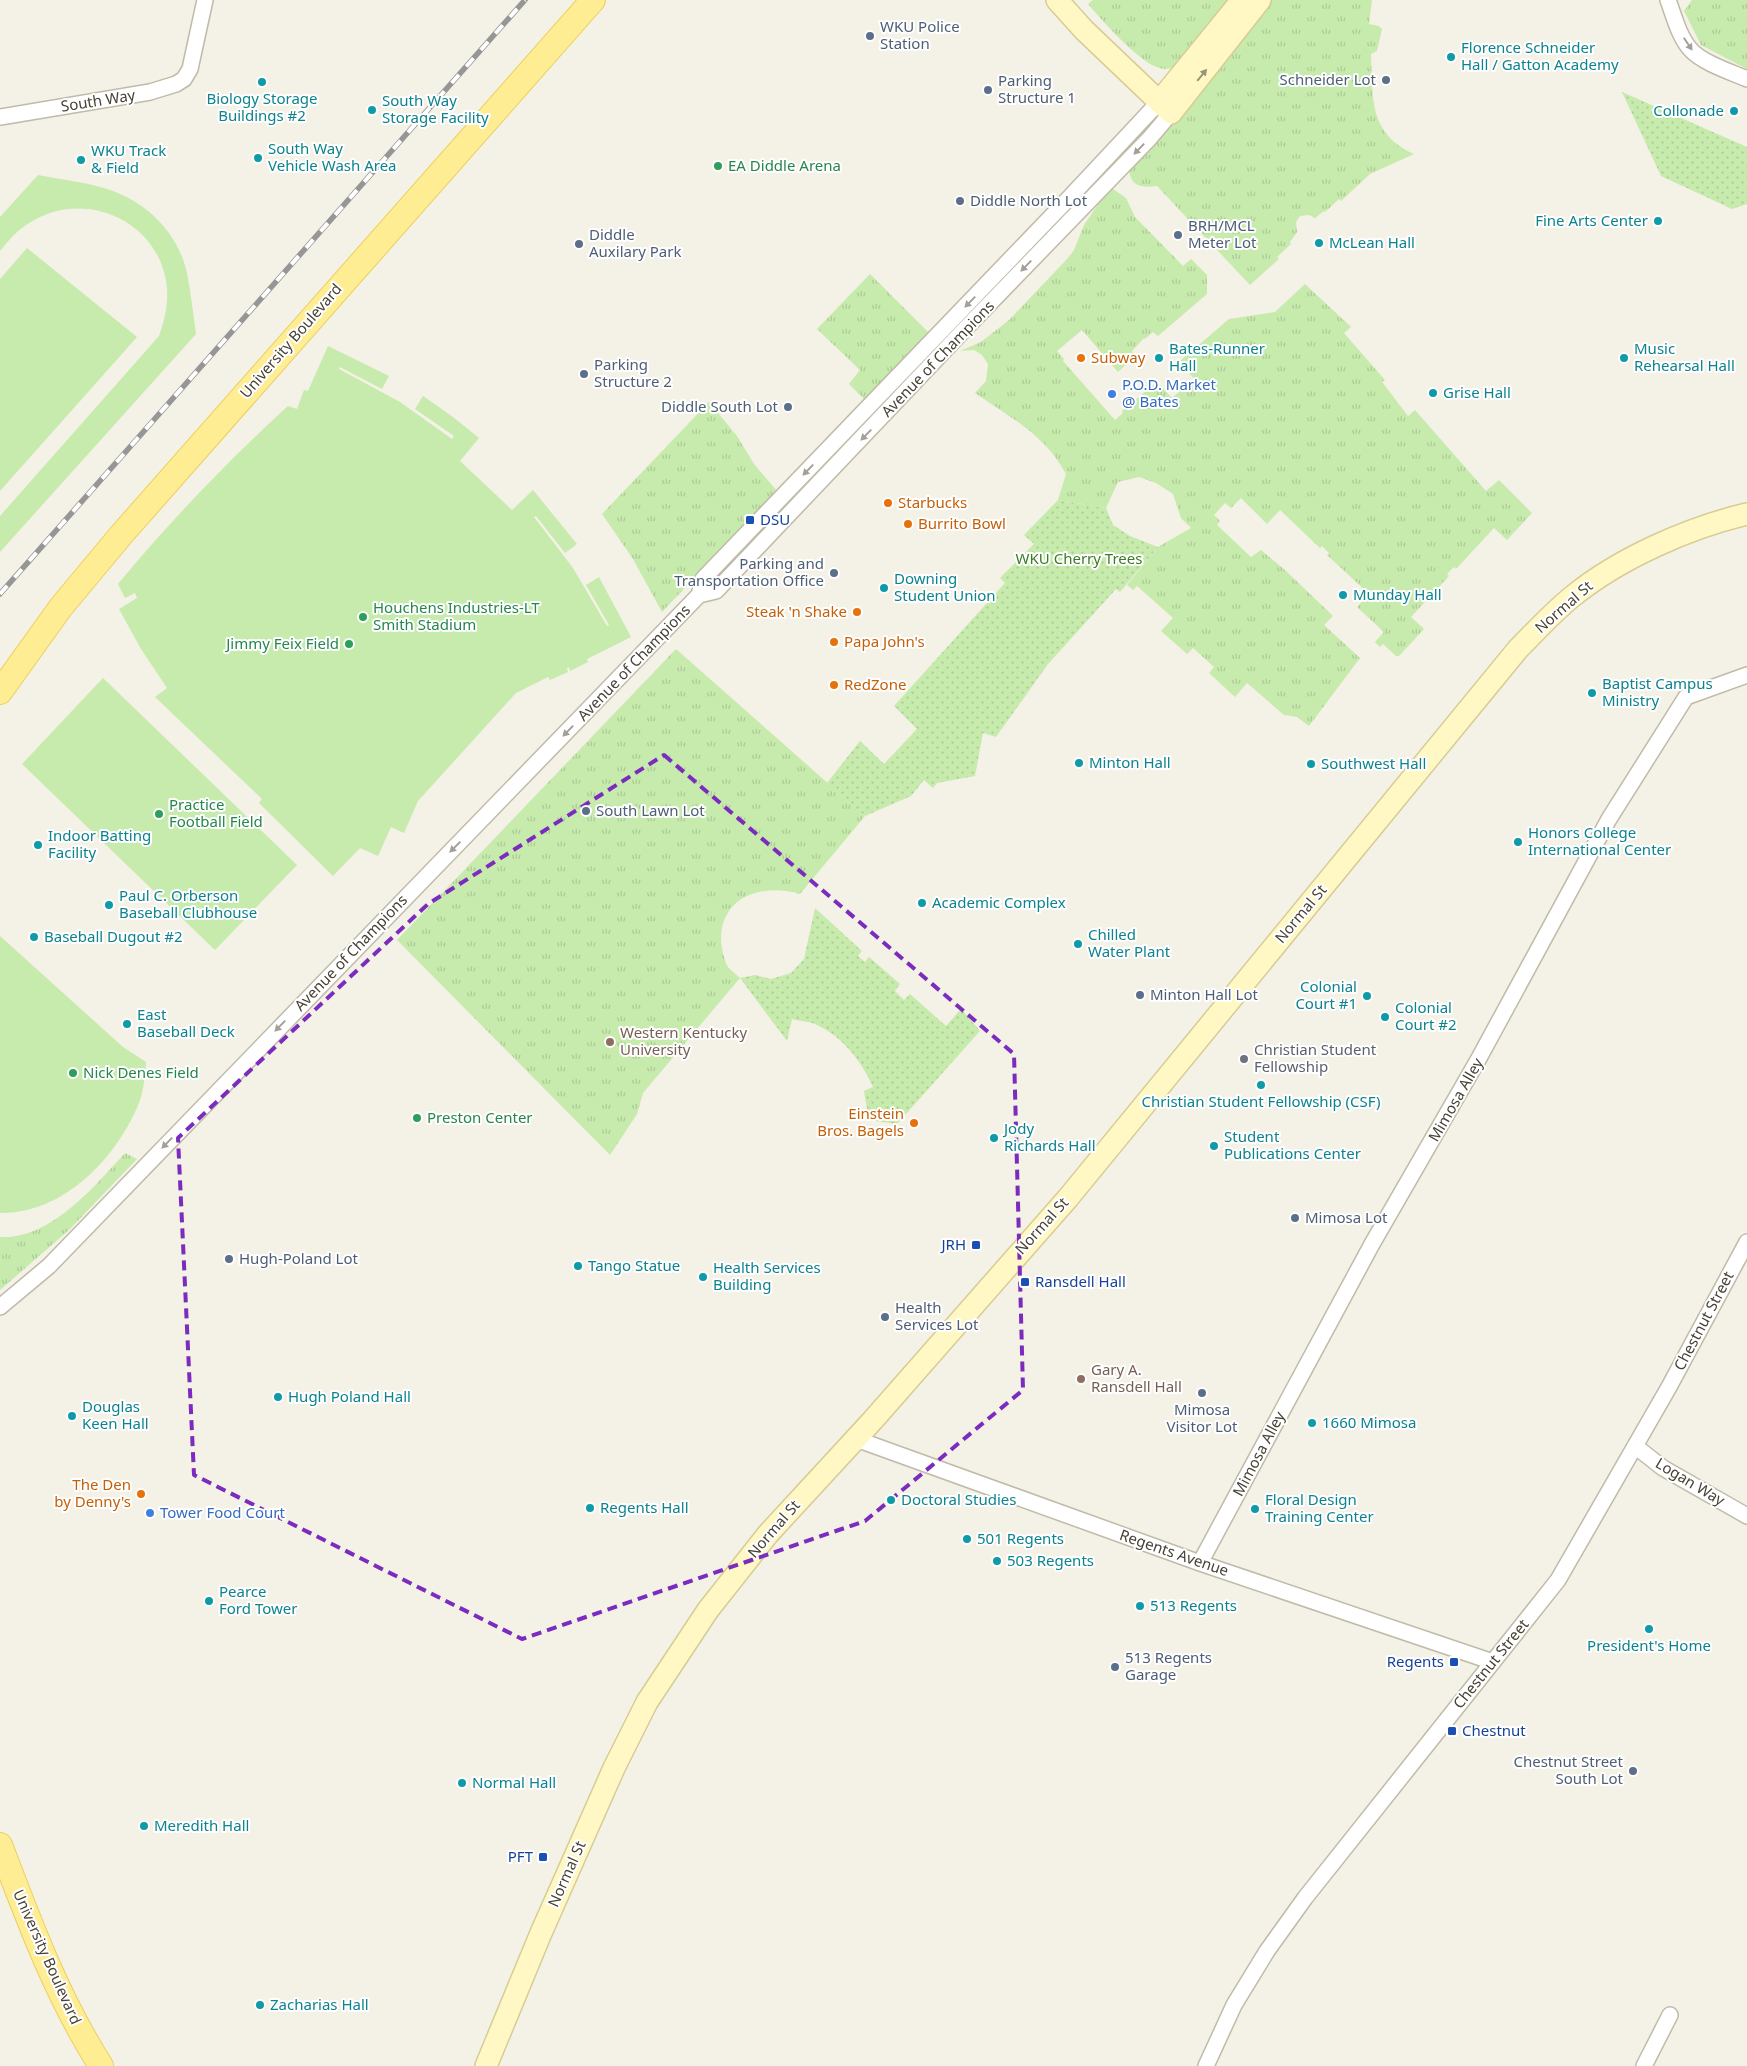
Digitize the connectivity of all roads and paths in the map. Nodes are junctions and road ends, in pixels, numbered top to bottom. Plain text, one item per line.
1 (205, 0) edge
2 (593, 0) edge
3 (1057, 0) edge
4 (1242, 0) edge
5 (1260, 0) edge
6 (1668, 0) edge
7 (1747, 79) edge
8 (1165, 107) junction
9 (0, 117) edge
10 (1747, 514) edge
11 (1747, 675) edge
12 (0, 692) edge
13 (1747, 1242) edge
14 (0, 1306) edge
15 (856, 1439) junction
16 (1635, 1446) junction
17 (1747, 1516) edge
18 (1200, 1563) junction
19 (1493, 1662) junction
20 (0, 1845) edge
21 (1670, 2015) dead end
22 (101, 2066) edge
23 (486, 2066) edge
24 (1206, 2066) edge
25 (1644, 2066) edge

1 - 9 street, South Way
2 - 12 main road, University Boulevard
3 - 8 street
4 - 8 street
8 -> 5 street
6 -> 7 street
8 -> 14 street, Avenue of Champions
10 - 15 street, Normal St
11 - 18 street, Mimosa Alley
13 - 16 street, Chestnut Street
15 - 18 street, Regents Avenue
15 - 23 street, Normal St
16 - 17 street, Logan Way
16 - 19 street, Chestnut Street
18 - 19 street, Regents Avenue
19 - 24 street, Chestnut Street
20 - 22 main road, University Boulevard
21 - 25 street

